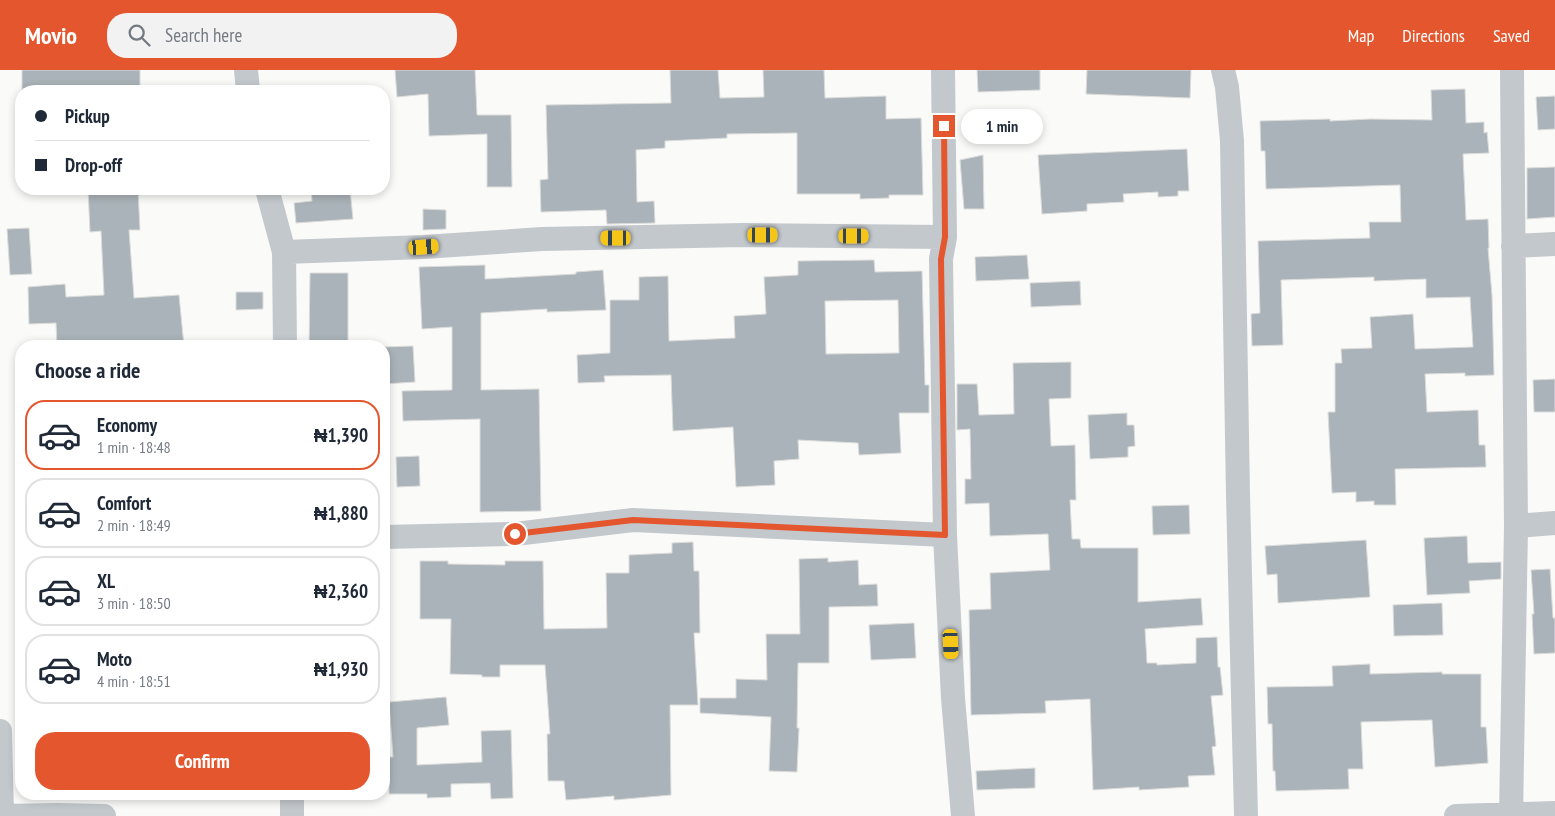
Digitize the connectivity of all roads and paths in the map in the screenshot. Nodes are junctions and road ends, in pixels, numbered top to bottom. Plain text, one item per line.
1 (246, 70) edge
2 (943, 70) edge
3 (1222, 70) edge
4 (1512, 70) edge
5 (247, 85) edge
6 (269, 195) edge
7 (945, 237) junction
8 (1555, 244) edge
9 (1513, 246) junction
10 (284, 252) junction
11 (285, 340) edge
12 (1555, 524) edge
13 (1516, 526) junction
14 (945, 535) junction
15 (390, 537) edge
16 (0, 731) edge
17 (292, 800) edge
18 (1555, 813) edge
19 (1511, 815) edge
20 (2, 816) edge
21 (104, 816) edge
22 (292, 816) edge
23 (963, 816) edge
24 (1246, 816) edge
25 (1456, 816) edge

1 - 5 street
2 - 7 street
3 - 24 street
4 - 9 street
6 - 10 street
7 - 10 street
7 - 14 street
8 - 9 street
9 - 13 street
10 - 11 street
12 - 13 street
13 - 19 street
14 - 15 street
14 - 23 street
16 - 20 street
17 - 22 street
18 - 19 street
19 - 25 street
20 - 21 street

